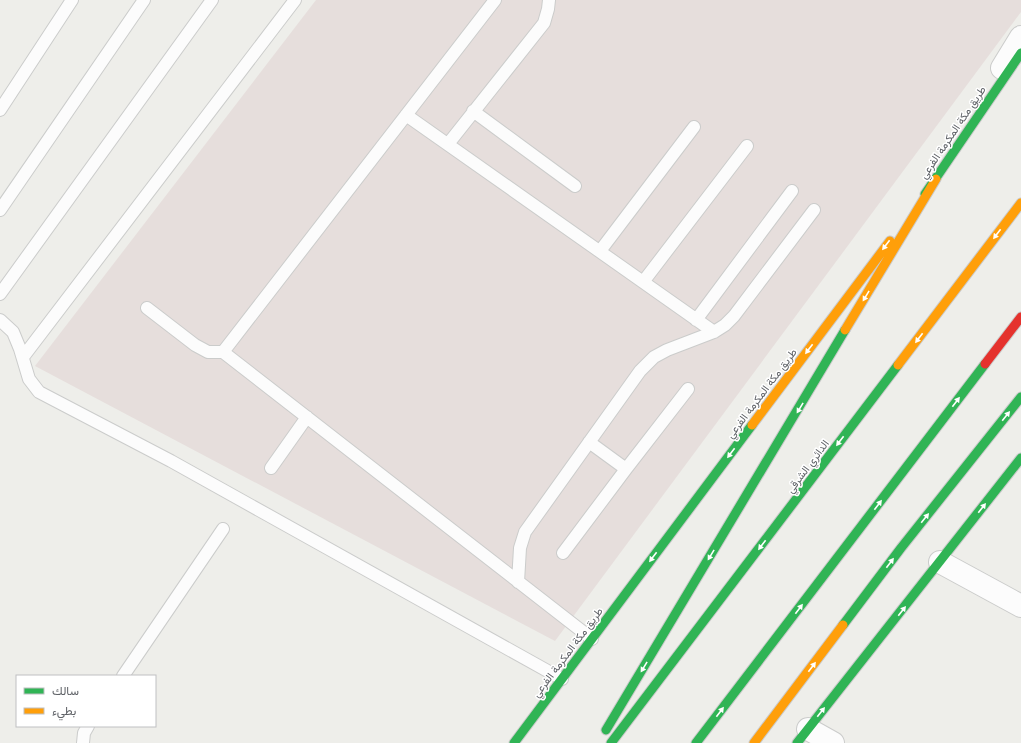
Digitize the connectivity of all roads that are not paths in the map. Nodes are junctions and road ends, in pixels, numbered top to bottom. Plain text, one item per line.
1 (72, 0) edge
2 (144, 0) edge
3 (212, 0) edge
4 (295, 0) edge
5 (495, 0) edge
6 (549, 0) edge
7 (1021, 37) edge
8 (1021, 53) edge
9 (1012, 83) dead end
10 (0, 110) edge
11 (474, 111) junction
12 (406, 115) junction
13 (694, 127) dead end
14 (448, 144) junction
15 (747, 146) dead end
16 (936, 179) junction
17 (575, 186) dead end
18 (792, 191) dead end
19 (1021, 203) edge
20 (0, 210) edge
21 (814, 210) dead end
22 (600, 252) junction
23 (643, 282) junction
24 (0, 294) edge
25 (147, 308) dead end
26 (1021, 317) edge
27 (0, 320) edge
28 (696, 320) junction
29 (714, 332) junction
30 (223, 352) junction
31 (23, 357) junction
32 (688, 389) dead end
33 (1021, 397) edge
34 (307, 417) junction
35 (589, 442) junction
36 (1021, 458) edge
37 (271, 468) dead end
38 (626, 469) junction
39 (223, 529) dead end
40 (563, 553) dead end
41 (940, 562) junction
42 (518, 582) junction
43 (1021, 606) edge
44 (592, 639) junction
45 (125, 675) edge
46 (562, 679) junction
47 (87, 727) edge
48 (602, 736) dead end
49 (802, 736) edge
50 (83, 743) edge
51 (514, 743) edge
52 (611, 743) edge
53 (696, 743) edge
54 (754, 743) edge
55 (833, 743) edge

1 - 10 lane
2 - 20 lane
3 - 24 lane
4 - 31 lane
5 - 12 lane
6 - 11 lane
7 - 16 street
8 - 16 main road, طريق مكة المكرمة الفرعي
9 - 16 main road
11 - 14 lane
11 - 17 lane
12 - 14 lane
12 - 30 lane
13 - 22 lane
14 - 22 lane
15 - 23 lane
16 -> 44 main road, طريق مكة المكرمة الفرعي
16 -> 48 main road
18 - 28 lane
19 -> 52 main road, الدائري الشرقي
21 - 29 lane
22 - 23 lane
23 - 28 lane
25 - 30 lane
53 -> 26 main road
27 - 31 lane
28 - 29 lane
29 - 35 lane
30 - 34 lane
31 - 46 lane
32 - 38 lane
54 -> 33 main road
34 - 37 lane
34 - 42 lane
35 - 38 lane
35 - 42 lane
41 -> 36 main road
38 - 40 lane
39 - 45 lane
41 - 43 street
49 -> 41 main road
42 - 44 lane
44 - 46 main road, طريق مكة المكرمة الفرعي
46 - 51 main road, طريق مكة المكرمة الفرعي
47 - 50 lane
49 - 55 street

